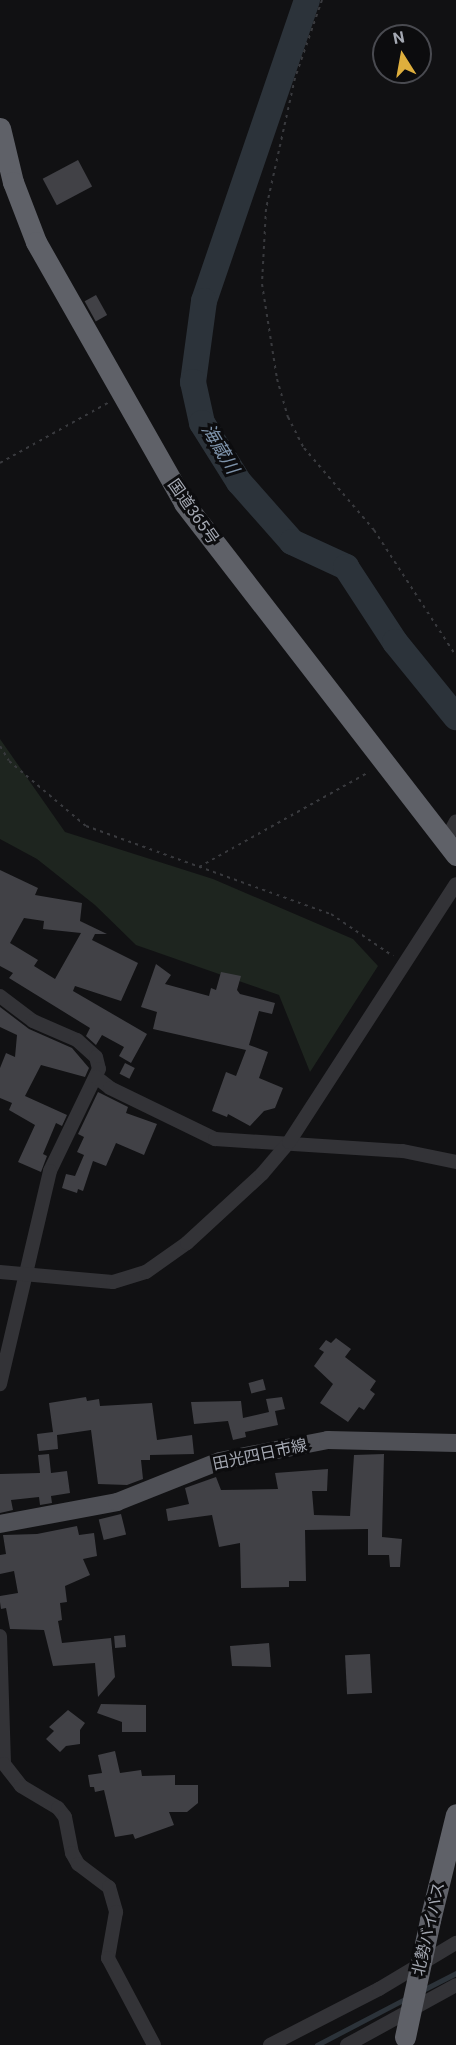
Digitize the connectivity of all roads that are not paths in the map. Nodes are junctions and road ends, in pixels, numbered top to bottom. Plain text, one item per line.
1 (0, 128) edge
2 (452, 837) edge
3 (456, 884) edge
4 (0, 996) edge
5 (96, 1077) junction
6 (289, 1142) junction
7 (456, 1162) edge
8 (0, 1272) edge
9 (26, 1275) junction
10 (0, 1384) edge
11 (456, 1443) edge
12 (0, 1524) edge
13 (0, 1636) edge
14 (2, 1764) edge
15 (456, 1814) edge
16 (456, 1943) edge
17 (456, 1985) edge
18 (404, 2041) edge
19 (154, 2045) edge
20 (270, 2045) edge
21 (346, 2045) edge

1 - 2 highway, 国道365号
3 - 6 street
4 - 5 street
5 - 6 street
5 - 9 street
6 - 7 street
6 - 9 street
8 - 9 street
9 - 10 street
11 - 12 main road, 田光四日市線
13 - 14 street
14 - 19 street
15 - 18 highway, 北勢バイパス, bridge
16 - 20 street
17 - 21 street

